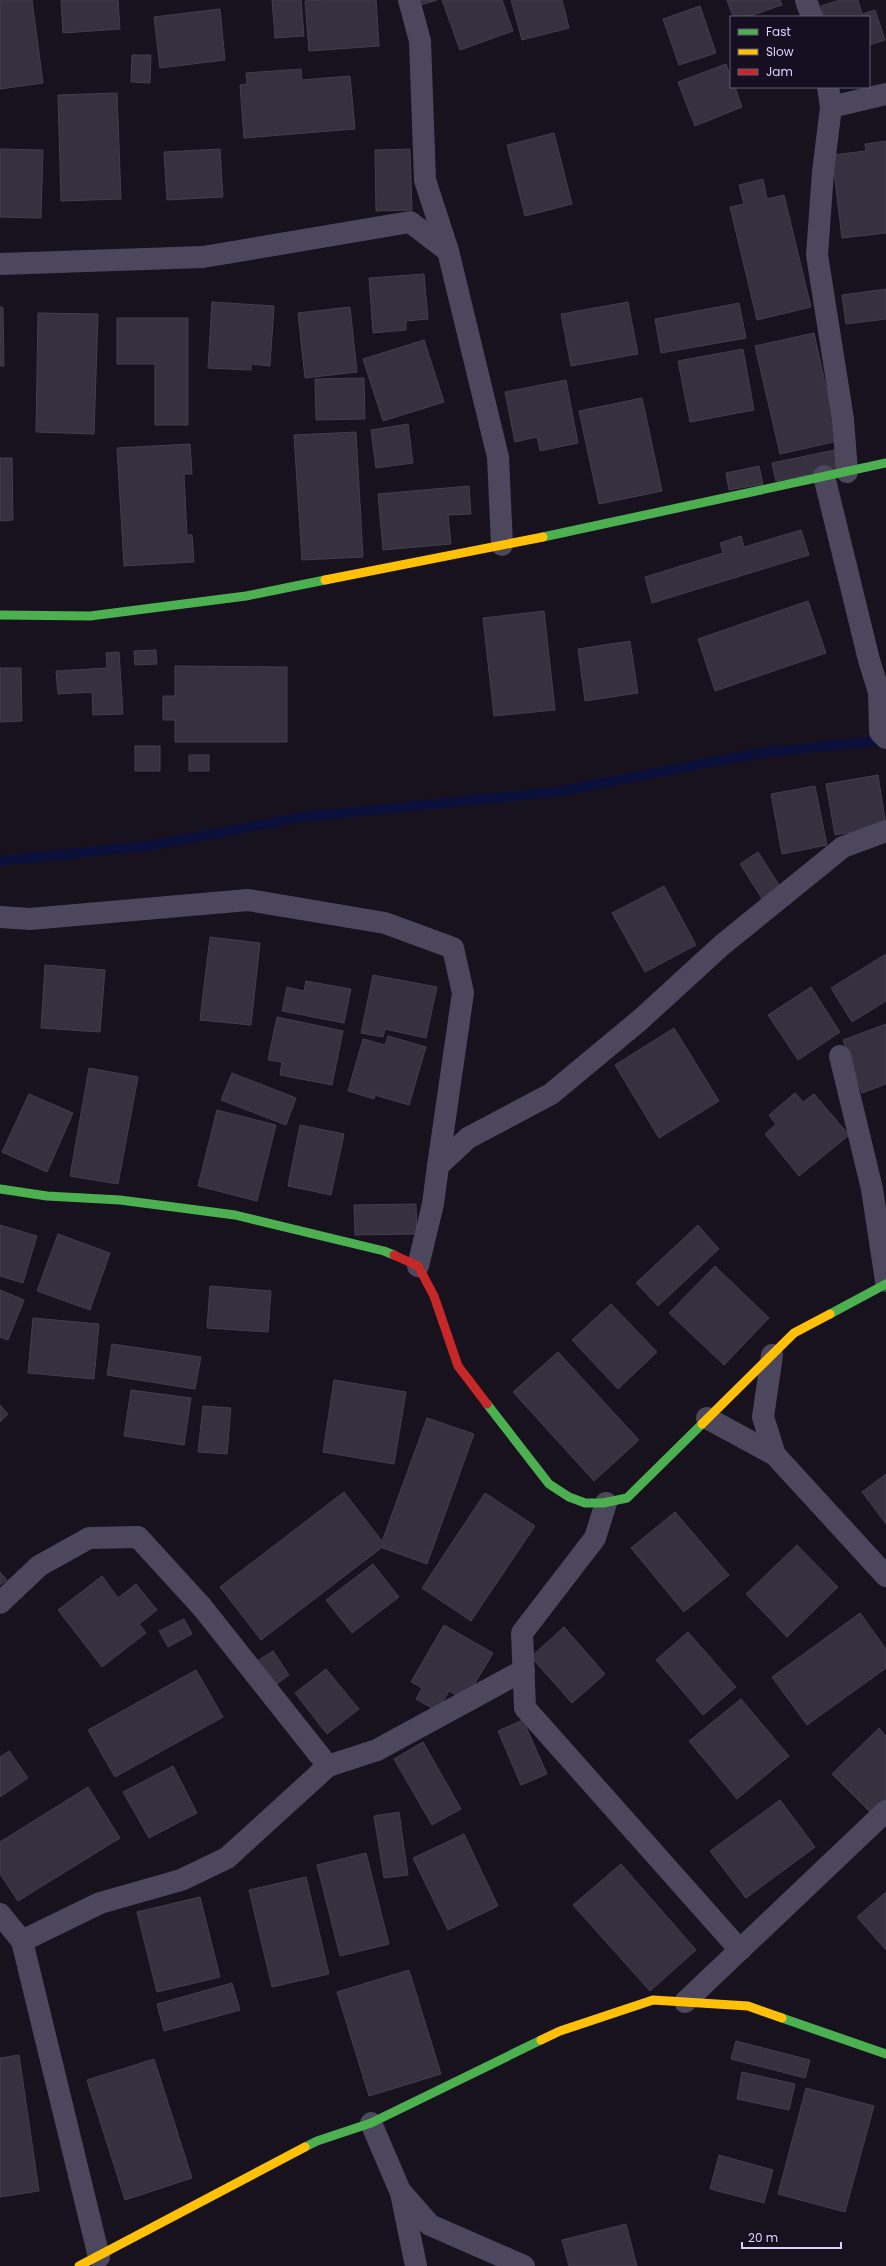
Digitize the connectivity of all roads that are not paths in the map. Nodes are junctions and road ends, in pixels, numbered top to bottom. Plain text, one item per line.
1 (409, 0) edge
2 (806, 0) edge
3 (812, 16) edge
4 (886, 94) edge
5 (830, 97) edge
6 (448, 251) junction
7 (0, 264) edge
8 (886, 463) edge
9 (847, 472) junction
10 (824, 476) junction
11 (502, 545) junction
12 (0, 615) edge
13 (886, 738) edge
14 (886, 831) edge
15 (0, 917) edge
16 (840, 1056) dead end
17 (438, 1166) junction
18 (0, 1189) edge
19 (418, 1266) junction
20 (886, 1281) edge
21 (886, 1284) edge
22 (772, 1354) junction
23 (707, 1418) junction
24 (775, 1455) junction
25 (606, 1503) junction
26 (886, 1576) edge
27 (0, 1603) edge
28 (524, 1670) junction
29 (328, 1766) junction
30 (886, 1811) edge
31 (0, 1914) edge
32 (22, 1941) junction
33 (740, 1950) junction
34 (685, 2002) junction
35 (886, 2054) edge
36 (371, 2123) junction
37 (401, 2192) junction
38 (99, 2257) junction
39 (79, 2266) edge
40 (416, 2266) edge
41 (524, 2266) edge

1 - 6 street
2 - 3 street
4 - 5 street
5 - 9 street
6 - 7 street
6 - 11 street
8 - 9 street
9 - 10 street
10 - 11 street
10 - 13 street
11 - 12 street
14 - 17 street
15 - 17 street
16 - 20 street
17 - 19 street
18 - 19 street
19 - 25 street
21 - 22 street
22 - 23 street
22 - 24 street
23 - 24 street
23 - 25 street
24 - 26 street
25 - 28 street
27 - 29 street
28 - 29 street
28 - 33 street
29 - 32 street
30 - 33 street
31 - 32 street
32 - 38 street
33 - 34 street
34 - 35 street
34 - 36 street
36 - 37 street
36 - 38 street
37 - 40 street
37 - 41 street
38 - 39 street

